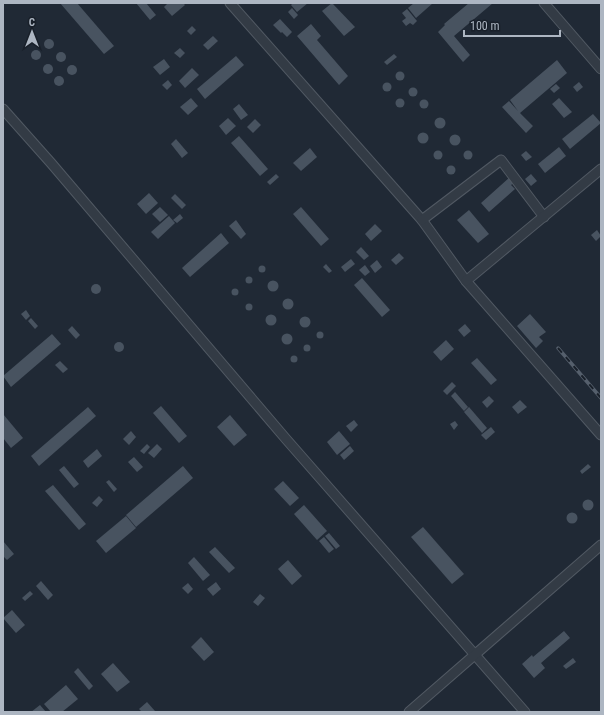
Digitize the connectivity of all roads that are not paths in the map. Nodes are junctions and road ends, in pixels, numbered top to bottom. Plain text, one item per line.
1 (230, 3) edge
2 (544, 3) edge
3 (601, 69) edge
4 (3, 109) edge
5 (601, 169) edge
6 (544, 217) junction
7 (422, 220) junction
8 (466, 281) junction
9 (601, 435) edge
10 (601, 545) edge
11 (475, 655) junction
12 (409, 712) edge
13 (525, 712) edge

1 - 7 lane
2 - 3 lane
4 - 11 lane
5 - 6 lane
6 - 7 lane
6 - 8 lane
7 - 8 lane
8 - 9 lane
10 - 11 lane
11 - 12 lane
11 - 13 lane

